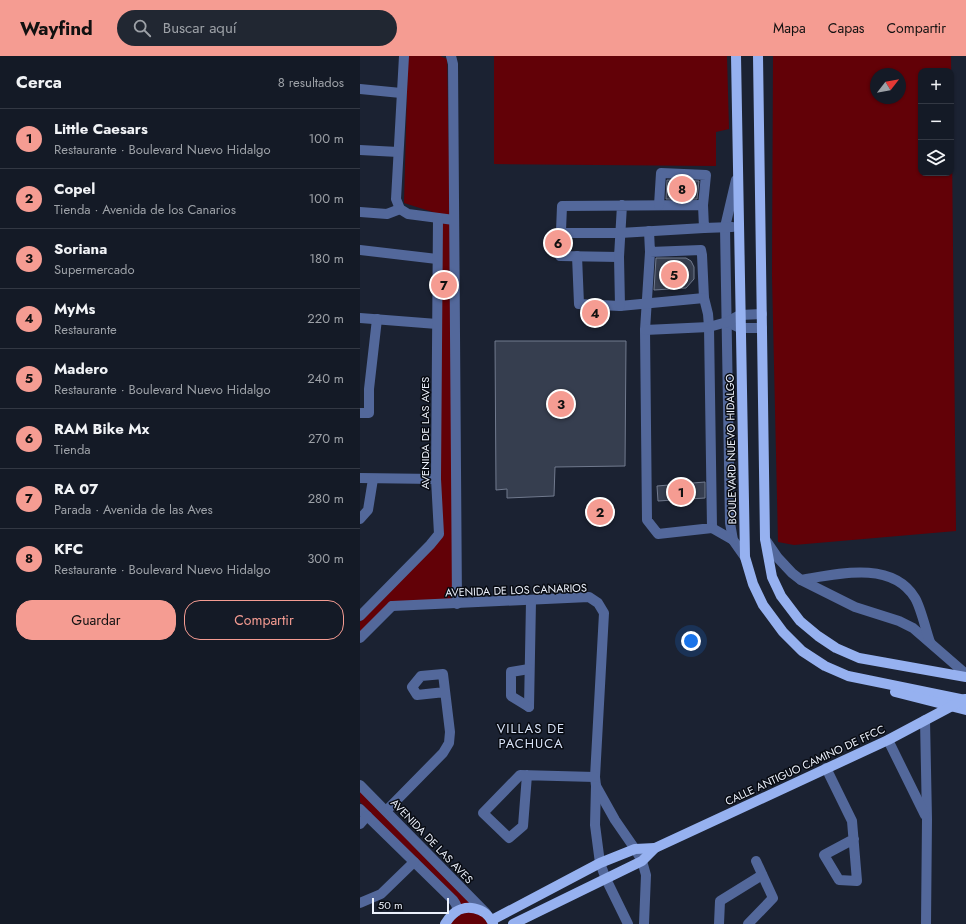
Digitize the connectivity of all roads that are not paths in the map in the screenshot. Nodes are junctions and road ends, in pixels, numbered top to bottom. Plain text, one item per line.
1 (404, 56) edge
2 (450, 56) edge
3 (736, 56) edge
4 (758, 56) edge
5 (360, 89) edge
6 (401, 93) junction
7 (360, 150) edge
8 (398, 152) junction
9 (738, 172) junction
10 (622, 205) junction
11 (659, 205) junction
12 (703, 205) junction
13 (400, 209) junction
14 (360, 212) edge
15 (438, 218) junction
16 (454, 220) junction
17 (739, 226) junction
18 (725, 227) junction
19 (704, 228) junction
20 (649, 231) junction
21 (561, 233) junction
22 (620, 233) junction
23 (360, 250) edge
24 (650, 252) junction
25 (577, 256) junction
26 (619, 257) junction
27 (437, 259) junction
28 (704, 298) junction
29 (646, 303) junction
30 (620, 306) junction
31 (762, 314) junction
32 (740, 315) junction
33 (360, 318) edge
34 (377, 319) junction
35 (727, 322) junction
36 (437, 324) junction
37 (709, 327) junction
38 (740, 328) junction
39 (762, 328) junction
40 (645, 330) junction
41 (364, 389) edge
42 (360, 413) edge
43 (360, 478) edge
44 (373, 479) junction
45 (436, 479) junction
46 (360, 519) edge
47 (712, 528) junction
48 (439, 534) junction
49 (765, 539) junction
50 (455, 540) junction
51 (733, 540) junction
52 (745, 557) junction
53 (801, 580) junction
54 (384, 591) junction
55 (532, 600) junction
56 (457, 604) junction
57 (392, 606) junction
58 (360, 616) edge
59 (360, 638) edge
60 (930, 644) junction
61 (529, 669) junction
62 (966, 676) edge
63 (881, 683) junction
64 (445, 692) dead end
65 (965, 699) edge
66 (924, 700) junction
67 (950, 707) junction
68 (966, 711) edge
69 (925, 720) junction
70 (888, 740) junction
71 (826, 768) junction
72 (527, 775) junction
73 (926, 777) junction
74 (596, 782) junction
75 (910, 784) junction
76 (360, 785) edge
77 (386, 811) junction
78 (362, 816) edge
79 (927, 819) junction
80 (615, 820) junction
81 (595, 826) junction
82 (854, 839) dead end
83 (635, 848) junction
84 (655, 848) junction
85 (642, 861) junction
86 (756, 861) dead end
87 (414, 862) junction
88 (600, 863) junction
89 (762, 875) junction
90 (606, 879) junction
91 (360, 903) edge
92 (456, 912) junction
93 (490, 919) edge
94 (445, 924) edge
95 (513, 924) edge
96 (628, 924) edge
97 (644, 924) edge
98 (719, 924) edge
99 (748, 924) edge
100 (926, 924) edge

1 - 6 street
2 - 16 street
3 - 9 main road, BOULEVARD NUEVO HIDALGO
4 - 31 main road
5 - 6 street
6 - 8 street
7 - 8 street
8 - 13 street
9 - 17 main road, BOULEVARD NUEVO HIDALGO
9 - 18 street
10 - 11 street
10 - 21 street
10 - 22 street
11 - 12 street
11 - 12 street
12 - 19 street
13 - 14 street
13 - 15 street
15 - 16 street
15 - 27 street, AVENIDA DE LAS AVES
16 - 50 street
17 - 18 street
17 - 32 main road, BOULEVARD NUEVO HIDALGO
18 - 19 street
18 - 35 street
19 - 20 street
20 - 22 street
20 - 24 street
21 - 22 street
21 - 25 street
22 - 26 street
23 - 27 street
24 - 28 street
24 - 29 street
25 - 26 street
25 - 30 street
26 - 30 street
27 - 36 street, AVENIDA DE LAS AVES
28 - 29 street
28 - 37 street
29 - 30 street
29 - 40 street
31 - 32 street
31 - 39 main road
32 - 35 street
32 - 38 main road, BOULEVARD NUEVO HIDALGO
33 - 34 street
34 - 36 street
34 - 41 street
35 - 37 street
35 - 38 street
35 - 51 street
36 - 45 street, AVENIDA DE LAS AVES
37 - 40 street
37 - 47 street
38 - 39 street
38 - 52 main road, BOULEVARD NUEVO HIDALGO
39 - 49 main road
40 - 47 street
41 - 42 street
43 - 44 street
44 - 45 street
44 - 46 street
45 - 48 street, AVENIDA DE LAS AVES
47 - 51 street
48 - 50 street
48 - 54 street
49 - 53 street
49 - 62 main road
50 - 56 street
51 - 52 street
52 - 63 main road, BOULEVARD NUEVO HIDALGO
53 - 60 street
53 - 60 street
54 - 57 street
54 - 58 street
55 - 56 street, AVENIDA DE LOS CANARIOS
55 - 61 street
55 - 74 street, AVENIDA DE LOS CANARIOS
56 - 57 street, AVENIDA DE LOS CANARIOS
57 - 59 street
60 - 62 street
61 - 61 street
63 - 65 main road, BOULEVARD NUEVO HIDALGO
63 - 66 main road
64 - 77 street
65 - 67 main road, CALLE ANTIGUO CAMINO DE FFCC
66 - 67 main road
66 - 69 main road
67 - 68 main road
67 - 69 main road, CALLE ANTIGUO CAMINO DE FFCC
68 - 69 main road
69 - 70 main road, CALLE ANTIGUO CAMINO DE FFCC
69 - 73 street
70 - 71 main road, CALLE ANTIGUO CAMINO DE FFCC
70 - 75 street
71 - 82 street
71 - 84 main road, CALLE ANTIGUO CAMINO DE FFCC
72 - 72 street
72 - 74 street
73 - 75 street
73 - 79 street
74 - 80 street
74 - 81 street, AVENIDA DE LOS CANARIOS
75 - 79 street
76 - 77 street, AVENIDA DE LAS AVES
77 - 93 street, AVENIDA DE LAS AVES
78 - 87 street
79 - 100 street
80 - 81 street
80 - 83 street
81 - 88 street, AVENIDA DE LOS CANARIOS
83 - 84 main road, CALLE ANTIGUO CAMINO DE FFCC
83 - 85 street
83 - 88 main road, CALLE ANTIGUO CAMINO DE FFCC
84 - 85 main road, CALLE ANTIGUO CAMINO DE FFCC
85 - 90 main road, CALLE ANTIGUO CAMINO DE FFCC
85 - 97 street
86 - 89 street
87 - 91 street
87 - 92 street
88 - 90 street, AVENIDA DE LOS CANARIOS
88 - 93 main road, CALLE ANTIGUO CAMINO DE FFCC
89 - 98 street
89 - 99 street
90 - 95 main road, CALLE ANTIGUO CAMINO DE FFCC
90 - 96 street, AVENIDA DE LOS CANARIOS
92 - 93 main road
92 - 94 main road

